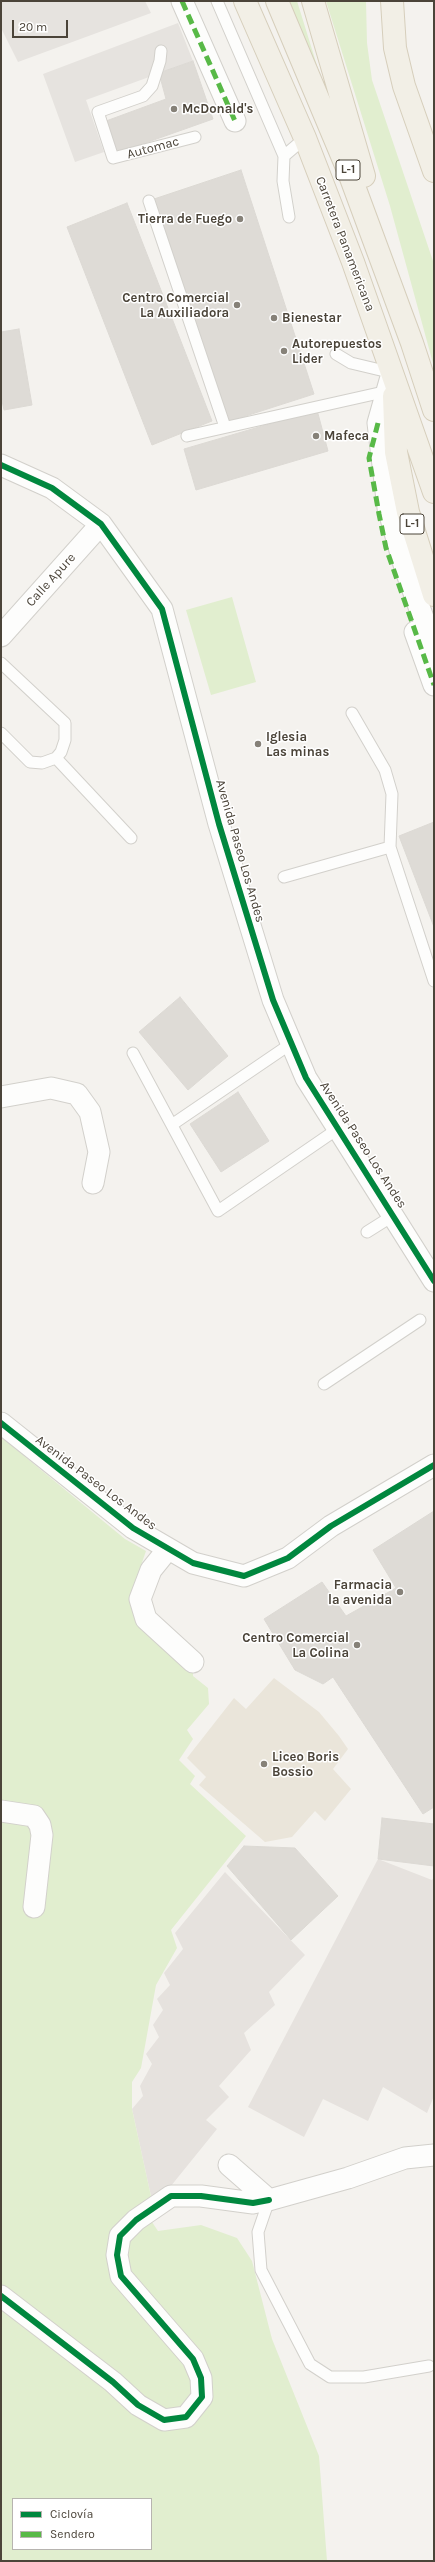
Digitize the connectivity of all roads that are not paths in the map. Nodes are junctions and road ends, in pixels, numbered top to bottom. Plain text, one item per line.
1 (182, 1) edge
2 (216, 1) edge
3 (245, 1) edge
4 (277, 1) edge
5 (313, 1) edge
6 (392, 1) edge
7 (161, 51) dead end
8 (235, 121) dead end
9 (195, 137) dead end
10 (305, 138) junction
11 (284, 156) junction
12 (434, 171) edge
13 (148, 201) dead end
14 (289, 217) dead end
15 (412, 343) junction
16 (336, 354) dead end
17 (390, 382) junction
18 (434, 410) edge
19 (378, 423) junction
20 (225, 427) junction
21 (187, 436) dead end
22 (1, 465) edge
23 (434, 492) edge
24 (101, 524) junction
25 (434, 595) edge
26 (1, 636) edge
27 (434, 648) edge
28 (1, 663) edge
29 (434, 685) edge
30 (352, 713) dead end
31 (1, 733) edge
32 (56, 758) junction
33 (131, 838) dead end
34 (390, 847) junction
35 (284, 877) dead end
36 (434, 981) edge
37 (292, 1043) junction
38 (133, 1053) dead end
39 (1, 1097) edge
40 (173, 1124) junction
41 (339, 1128) junction
42 (93, 1183) dead end
43 (394, 1215) junction
44 (367, 1232) dead end
45 (434, 1280) edge
46 (420, 1320) dead end
47 (324, 1384) dead end
48 (1, 1423) edge
49 (434, 1465) edge
50 (168, 1548) junction
51 (193, 1662) dead end
52 (1, 1811) edge
53 (34, 1907) dead end
54 (434, 2155) edge
55 (228, 2165) dead end
56 (269, 2200) junction
57 (1, 2296) edge
58 (429, 2366) dead end

1 - 8 street
2 - 11 lane
3 - 10 main road, Carretera Panamericana / L-1
4 - 15 main road, L-1
5 - 15 main road, L-1
6 - 12 main road
7 - 9 lane, Automac
10 - 11 lane
10 - 17 main road, Carretera Panamericana / L-1
11 - 14 lane
13 - 20 lane
15 - 18 main road, L-1
16 - 17 lane
17 - 19 street
17 - 20 lane
17 - 23 main road, Carretera Panamericana / L-1
17 - 25 main road, L-1
19 - 27 street
19 - 29 street
20 - 21 lane
22 - 24 street, Avenida Paseo Los Andes
24 - 26 street, Calle Apure
24 - 37 street, Avenida Paseo Los Andes
28 - 32 lane
30 - 34 lane
31 - 32 lane
32 - 33 lane
34 - 35 lane
34 - 36 lane
37 - 40 lane
37 - 41 street, Avenida Paseo Los Andes
38 - 40 lane
39 - 42 street
40 - 41 lane
41 - 43 street, Avenida Paseo Los Andes
43 - 44 lane
43 - 45 street, Avenida Paseo Los Andes
46 - 47 lane
48 - 50 street, Avenida Paseo Los Andes
49 - 50 street, Avenida Paseo Los Andes
50 - 51 street
52 - 53 street
54 - 56 street
55 - 56 street
56 - 57 street
56 - 58 lane

